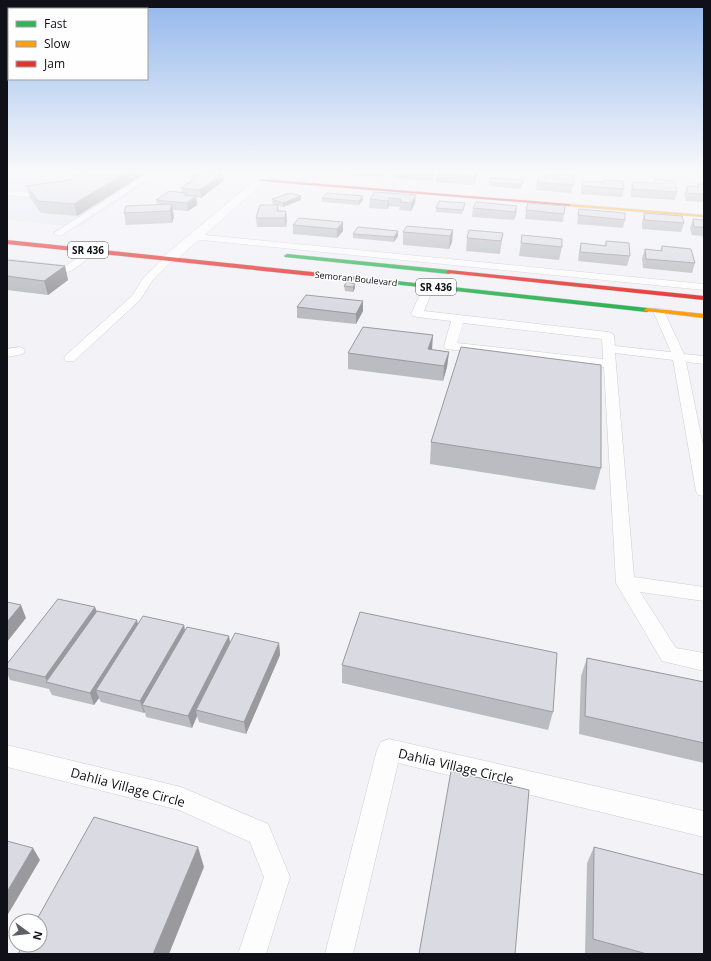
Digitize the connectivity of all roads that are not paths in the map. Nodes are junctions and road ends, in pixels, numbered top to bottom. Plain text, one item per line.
1 (84, 216) edge
2 (224, 216) edge
3 (56, 233) joint
4 (75, 235) dead end
5 (7, 242) edge
6 (197, 242) junction
7 (170, 244) dead end
8 (184, 246) junction
9 (93, 251) junction
10 (279, 255) dead end
11 (169, 259) junction
12 (7, 262) edge
13 (429, 286) junction
14 (704, 287) edge
15 (704, 298) edge
16 (659, 311) junction
17 (704, 316) edge
18 (458, 319) junction
19 (609, 349) junction
20 (679, 357) junction
21 (70, 358) dead end
22 (704, 360) edge
23 (610, 364) junction
24 (704, 491) edge
25 (625, 583) junction
26 (704, 594) edge
27 (704, 662) edge
28 (7, 756) edge
29 (704, 824) edge
30 (252, 954) edge
31 (339, 954) edge

1 - 3 lane
2 - 6 street
3 - 4 main road, SR 436
5 - 9 main road, Semoran Boulevard / SR 436
6 - 8 street
6 - 14 lane
7 - 8 main road
8 - 11 street
9 - 11 main road, Semoran Boulevard / SR 436
9 - 12 lane
10 - 15 main road, Semoran Boulevard / SR 436
11 - 13 main road, Semoran Boulevard / SR 436
11 - 21 lane
13 - 16 main road, Semoran Boulevard / SR 436
13 - 18 lane
16 - 17 main road, Semoran Boulevard / SR 436
16 - 20 lane
18 - 19 lane
18 - 23 lane
19 - 20 lane
19 - 23 lane
20 - 22 lane
20 - 24 lane
23 - 25 lane
25 - 26 lane
25 - 27 lane
28 - 30 lane, Dahlia Village Circle
29 - 31 lane, Dahlia Village Circle

